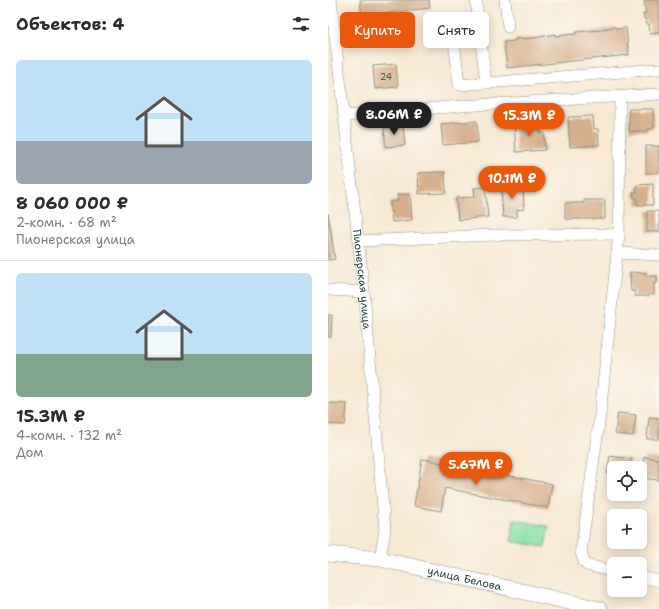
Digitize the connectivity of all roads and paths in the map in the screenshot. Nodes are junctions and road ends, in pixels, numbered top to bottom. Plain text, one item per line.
1 (332, 0) edge
2 (476, 0) edge
3 (504, 0) edge
4 (508, 27) dead end
5 (455, 48) edge
6 (659, 69) edge
7 (486, 83) junction
8 (659, 94) edge
9 (620, 96) junction
10 (344, 116) junction
11 (619, 234) junction
12 (358, 241) junction
13 (617, 253) junction
14 (659, 255) edge
15 (328, 290) edge
16 (364, 292) junction
17 (328, 554) edge
18 (380, 559) junction
19 (607, 570) edge
20 (647, 578) edge
21 (659, 581) edge
22 (600, 609) edge

1 - 10 street, Пионерская улица
2 - 7 street
3 - 4 street
5 - 7 street
6 - 7 street
8 - 9 street
9 - 10 street
9 - 11 street
10 - 12 street, Пионерская улица
11 - 12 street
11 - 13 street
12 - 16 street, Пионерская улица
13 - 14 street
13 - 19 street
15 - 16 street
16 - 18 street, Пионерская улица
17 - 18 main road, улица Белова
18 - 22 main road, улица Белова
20 - 21 street

